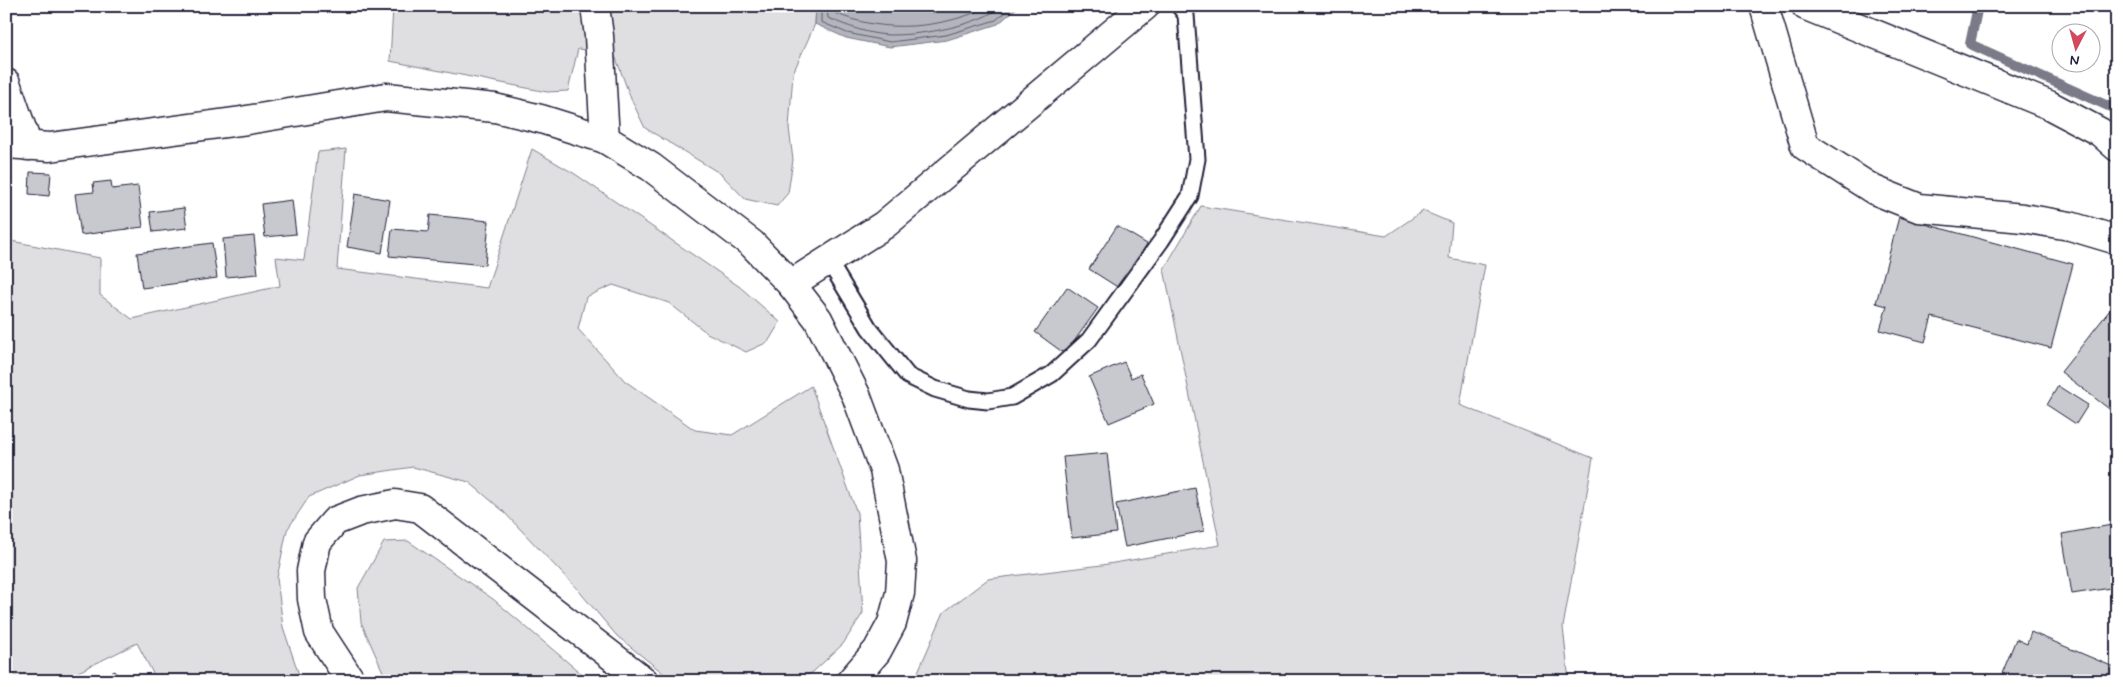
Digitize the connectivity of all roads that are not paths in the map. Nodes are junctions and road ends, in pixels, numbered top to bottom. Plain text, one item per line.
1 (595, 6) edge
2 (1145, 6) edge
3 (1179, 6) edge
4 (1764, 6) edge
5 (1806, 6) edge
6 (6, 83) edge
7 (605, 139) junction
8 (17, 145) edge
9 (2117, 147) edge
10 (2117, 240) edge
11 (828, 260) junction
12 (791, 284) junction
13 (350, 681) edge
14 (644, 681) edge
15 (851, 681) edge

1 - 7 street
2 - 11 street
3 - 11 lane
4 - 10 street
5 - 9 street
6 - 8 street
7 - 8 street
7 - 12 street
11 - 12 street
12 - 15 street
13 - 14 street

